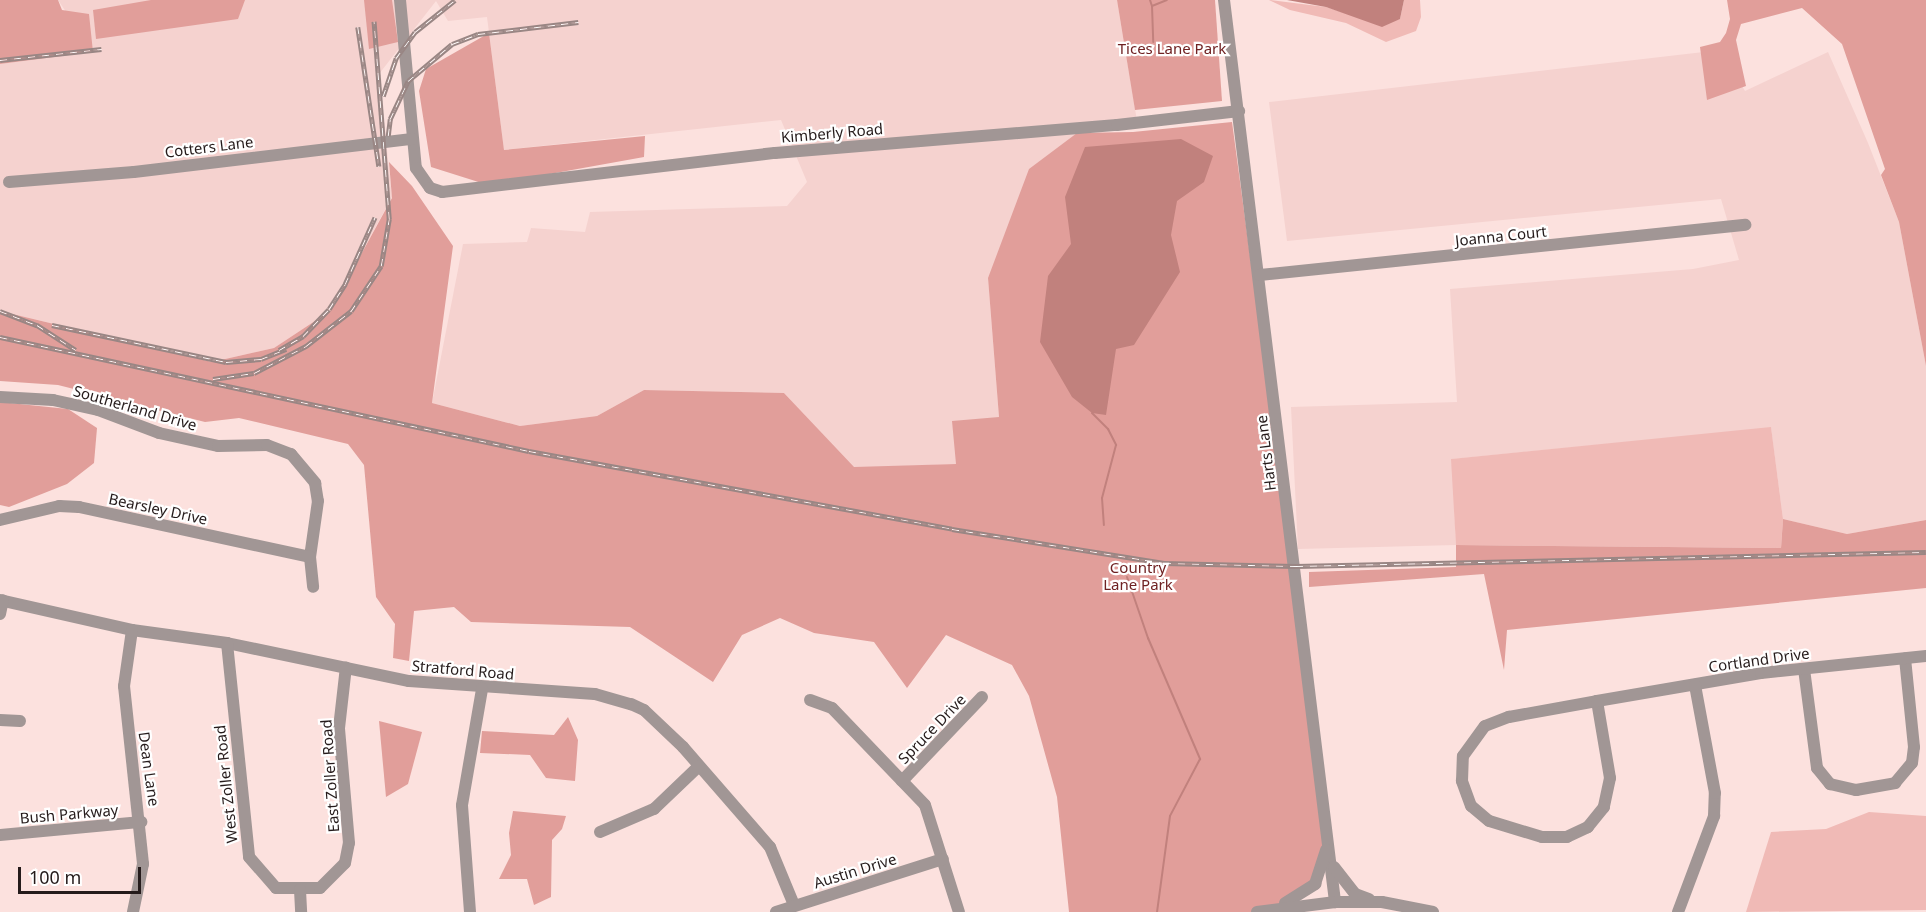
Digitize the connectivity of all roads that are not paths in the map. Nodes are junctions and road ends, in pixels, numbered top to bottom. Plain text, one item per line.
1 (400, 0) edge
2 (1224, 0) edge
3 (1239, 111) junction
4 (412, 139) junction
5 (9, 182) dead end
6 (1745, 225) dead end
7 (1260, 275) junction
8 (0, 397) edge
9 (0, 520) edge
10 (310, 557) junction
11 (313, 587) dead end
12 (1, 600) edge
13 (0, 614) edge
14 (132, 630) junction
15 (227, 643) junction
16 (1926, 656) edge
17 (1905, 658) junction
18 (346, 667) junction
19 (1804, 669) junction
20 (1695, 685) junction
21 (482, 689) junction
22 (982, 697) dead end
23 (810, 700) dead end
24 (1597, 701) junction
25 (0, 720) edge
26 (20, 721) dead end
27 (699, 766) junction
28 (902, 781) junction
29 (141, 822) junction
30 (600, 832) dead end
31 (1328, 834) junction
32 (0, 835) edge
33 (943, 859) junction
34 (1331, 861) junction
35 (300, 890) junction
36 (1335, 902) junction
37 (1382, 902) junction
38 (794, 905) junction
39 (1272, 909) junction
40 (133, 912) edge
41 (301, 912) edge
42 (470, 912) edge
43 (776, 912) edge
44 (959, 912) edge
45 (1257, 912) edge
46 (1433, 912) edge
47 (1678, 912) edge

1 - 4 street
2 - 3 street, Harts Lane
3 - 4 street, Kimberly Road
3 - 7 street, Harts Lane
4 - 5 street, Cotters Lane
6 - 7 street, Joanna Court
7 - 31 street, Harts Lane
8 - 10 street, Southerland Drive
9 - 10 street, Bearsley Drive
10 - 11 street, Southerland Drive
12 - 13 street
12 - 14 street, Stratford Road
14 - 15 street, Stratford Road
14 - 29 street, Dean Lane
15 - 18 street, Stratford Road
15 - 35 street, West Zoller Road
16 - 17 street, Cortland Drive
17 - 19 street, Cortland Drive
17 - 19 street
18 - 21 street, Stratford Road
18 - 35 street, East Zoller Road
19 - 20 street, Cortland Drive
20 - 24 street, Cortland Drive
20 - 47 street
21 - 27 street, Stratford Road
21 - 42 street
22 - 28 street, Spruce Drive
23 - 28 street
24 - 24 street, Cortland Drive
25 - 26 street
27 - 30 street
27 - 38 street, Stratford Road
28 - 33 street
29 - 32 street, Bush Parkway
29 - 40 street, Dean Lane
31 - 34 street, Harts Lane
31 - 39 street
33 - 38 street, Austin Drive
33 - 44 street
34 - 36 street, Harts Lane
34 - 37 street
35 - 41 street
36 - 37 street
36 - 39 street
37 - 46 street
38 - 43 street, Austin Drive
39 - 45 street

